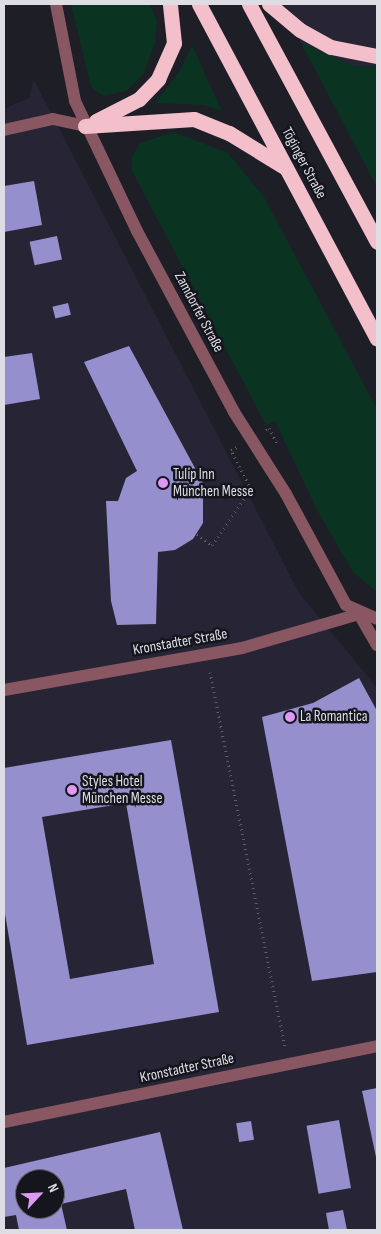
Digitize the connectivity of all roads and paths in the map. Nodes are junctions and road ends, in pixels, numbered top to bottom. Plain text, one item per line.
1 (56, 4) edge
2 (170, 4) edge
3 (199, 4) edge
4 (248, 4) edge
5 (270, 4) edge
6 (377, 56) edge
7 (85, 126) junction
8 (4, 130) edge
9 (287, 169) junction
10 (377, 242) edge
11 (377, 339) edge
12 (250, 439) junction
13 (197, 534) dead end
14 (359, 614) junction
15 (377, 619) edge
16 (377, 645) edge
17 (207, 655) junction
18 (4, 690) edge
19 (377, 1046) edge
20 (288, 1064) junction
21 (4, 1122) edge

1 - 7 street, Zamdorfer Straße
2 - 7 highway
3 - 9 highway, Töginger Straße
4 - 10 highway, Töginger Straße
5 - 6 highway
7 - 8 street
7 - 9 highway
7 - 12 street, Zamdorfer Straße
9 - 11 highway, Töginger Straße
12 - 13 path
12 - 14 street, Zamdorfer Straße
14 - 15 street
14 - 16 street
14 - 17 street, Kronstadter Straße
17 - 18 street, Kronstadter Straße
17 - 20 path
19 - 20 street, Kronstadter Straße
20 - 21 street, Kronstadter Straße

